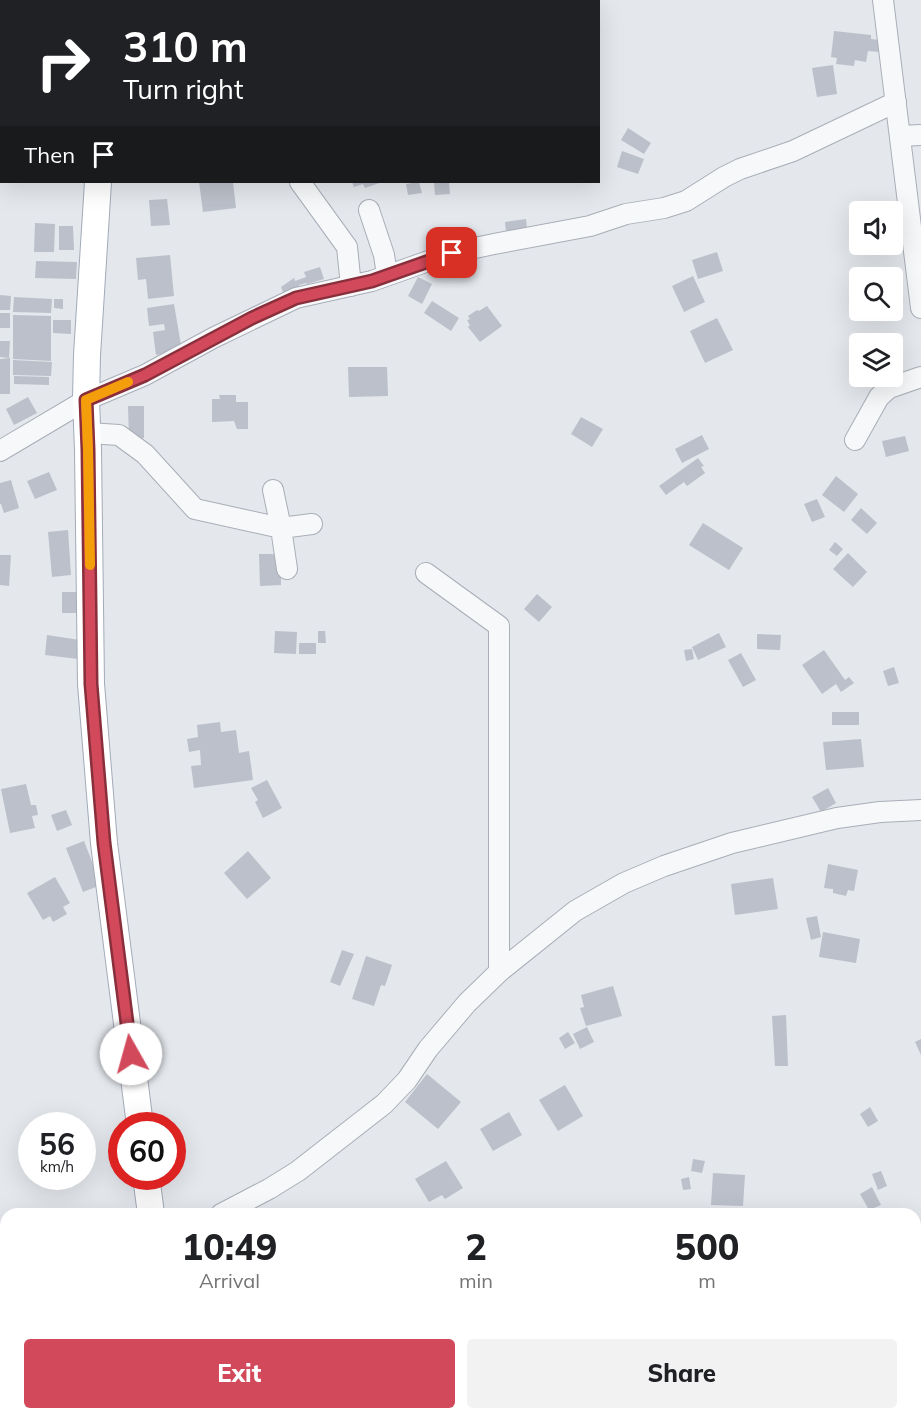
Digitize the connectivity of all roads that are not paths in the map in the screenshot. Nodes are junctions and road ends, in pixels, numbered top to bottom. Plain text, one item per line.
1 (883, 0) edge
2 (896, 102) junction
3 (921, 135) edge
4 (900, 136) junction
5 (98, 183) edge
6 (301, 183) edge
7 (369, 210) dead end
8 (387, 275) junction
9 (351, 286) junction
10 (921, 308) edge
11 (921, 377) edge
12 (86, 400) junction
13 (88, 433) junction
14 (855, 440) dead end
15 (2, 444) edge
16 (273, 490) dead end
17 (312, 524) dead end
18 (282, 528) junction
19 (287, 569) dead end
20 (426, 573) dead end
21 (921, 810) edge
22 (499, 972) junction
23 (138, 1112) edge
24 (148, 1190) edge
25 (150, 1208) edge
26 (233, 1208) edge

1 - 2 street
2 - 4 street
2 - 8 street
3 - 4 street
4 - 10 street
5 - 12 main road
6 - 9 street
7 - 8 street
8 - 9 street
9 - 12 street
11 - 14 street
12 - 13 main road
12 - 15 street
13 - 18 street
13 - 23 main road
16 - 18 street
17 - 18 street
18 - 19 street
20 - 22 street
21 - 22 street
22 - 26 street
24 - 25 main road

